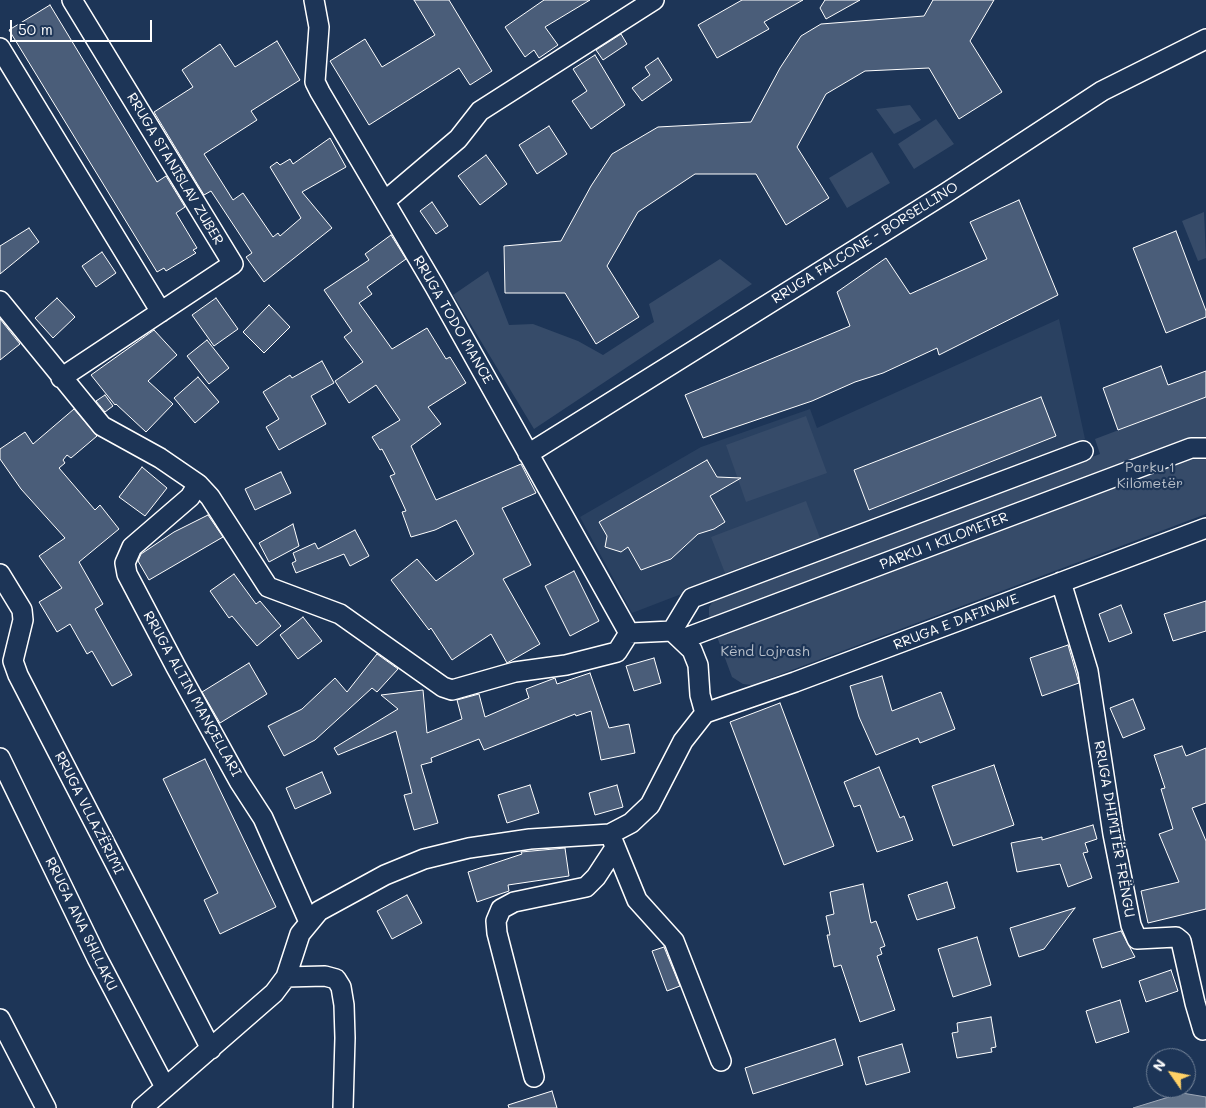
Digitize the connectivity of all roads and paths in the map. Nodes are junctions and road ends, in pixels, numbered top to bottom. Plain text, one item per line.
1 (72, 0) edge
2 (314, 0) edge
3 (654, 0) edge
4 (1206, 39) edge
5 (0, 48) edge
6 (385, 201) junction
7 (0, 301) edge
8 (161, 312) junction
9 (61, 378) junction
10 (1206, 448) edge
11 (1083, 451) dead end
12 (528, 454) junction
13 (198, 484) junction
14 (1206, 528) edge
15 (0, 574) edge
16 (1062, 582) junction
17 (629, 633) junction
18 (677, 635) junction
19 (705, 713) junction
20 (0, 758) edge
21 (612, 841) junction
22 (309, 922) junction
23 (286, 977) junction
24 (0, 1019) edge
25 (1206, 1029) edge
26 (211, 1049) junction
27 (721, 1060) dead end
28 (534, 1077) dead end
29 (165, 1087) junction
30 (46, 1108) edge
31 (142, 1108) edge
32 (343, 1108) edge

1 - 8 street, RRUGA STANISLAV ZUBER
2 - 6 street, RRUGA TODO MANCE
3 - 6 street
4 - 12 street, RRUGA FALCONE - BORSELLINO
5 - 8 street
6 - 12 street, RRUGA TODO MANCE
7 - 9 street
8 - 9 street, RRUGA STANISLAV ZUBER
9 - 13 street
10 - 18 street, PARKU 1 KILOMETER
11 - 18 street
12 - 17 street, RRUGA TODO MANCE
13 - 17 street
13 - 22 street, RRUGA ALTIN MANÇELLARI
14 - 16 street, RRUGA E DAFINAVE
15 - 26 street, RRUGA VLLAZËRIMI
16 - 19 street, RRUGA E DAFINAVE
16 - 25 street, RRUGA DHIMITËR FRËNGU
17 - 18 street, PARKU 1 KILOMETER
18 - 19 street
19 - 21 street
20 - 29 street, RRUGA ANA SHLLAKU
21 - 22 street
21 - 27 street
21 - 28 street
22 - 23 street
23 - 26 street
23 - 32 street
24 - 30 street
26 - 29 street
29 - 31 street

